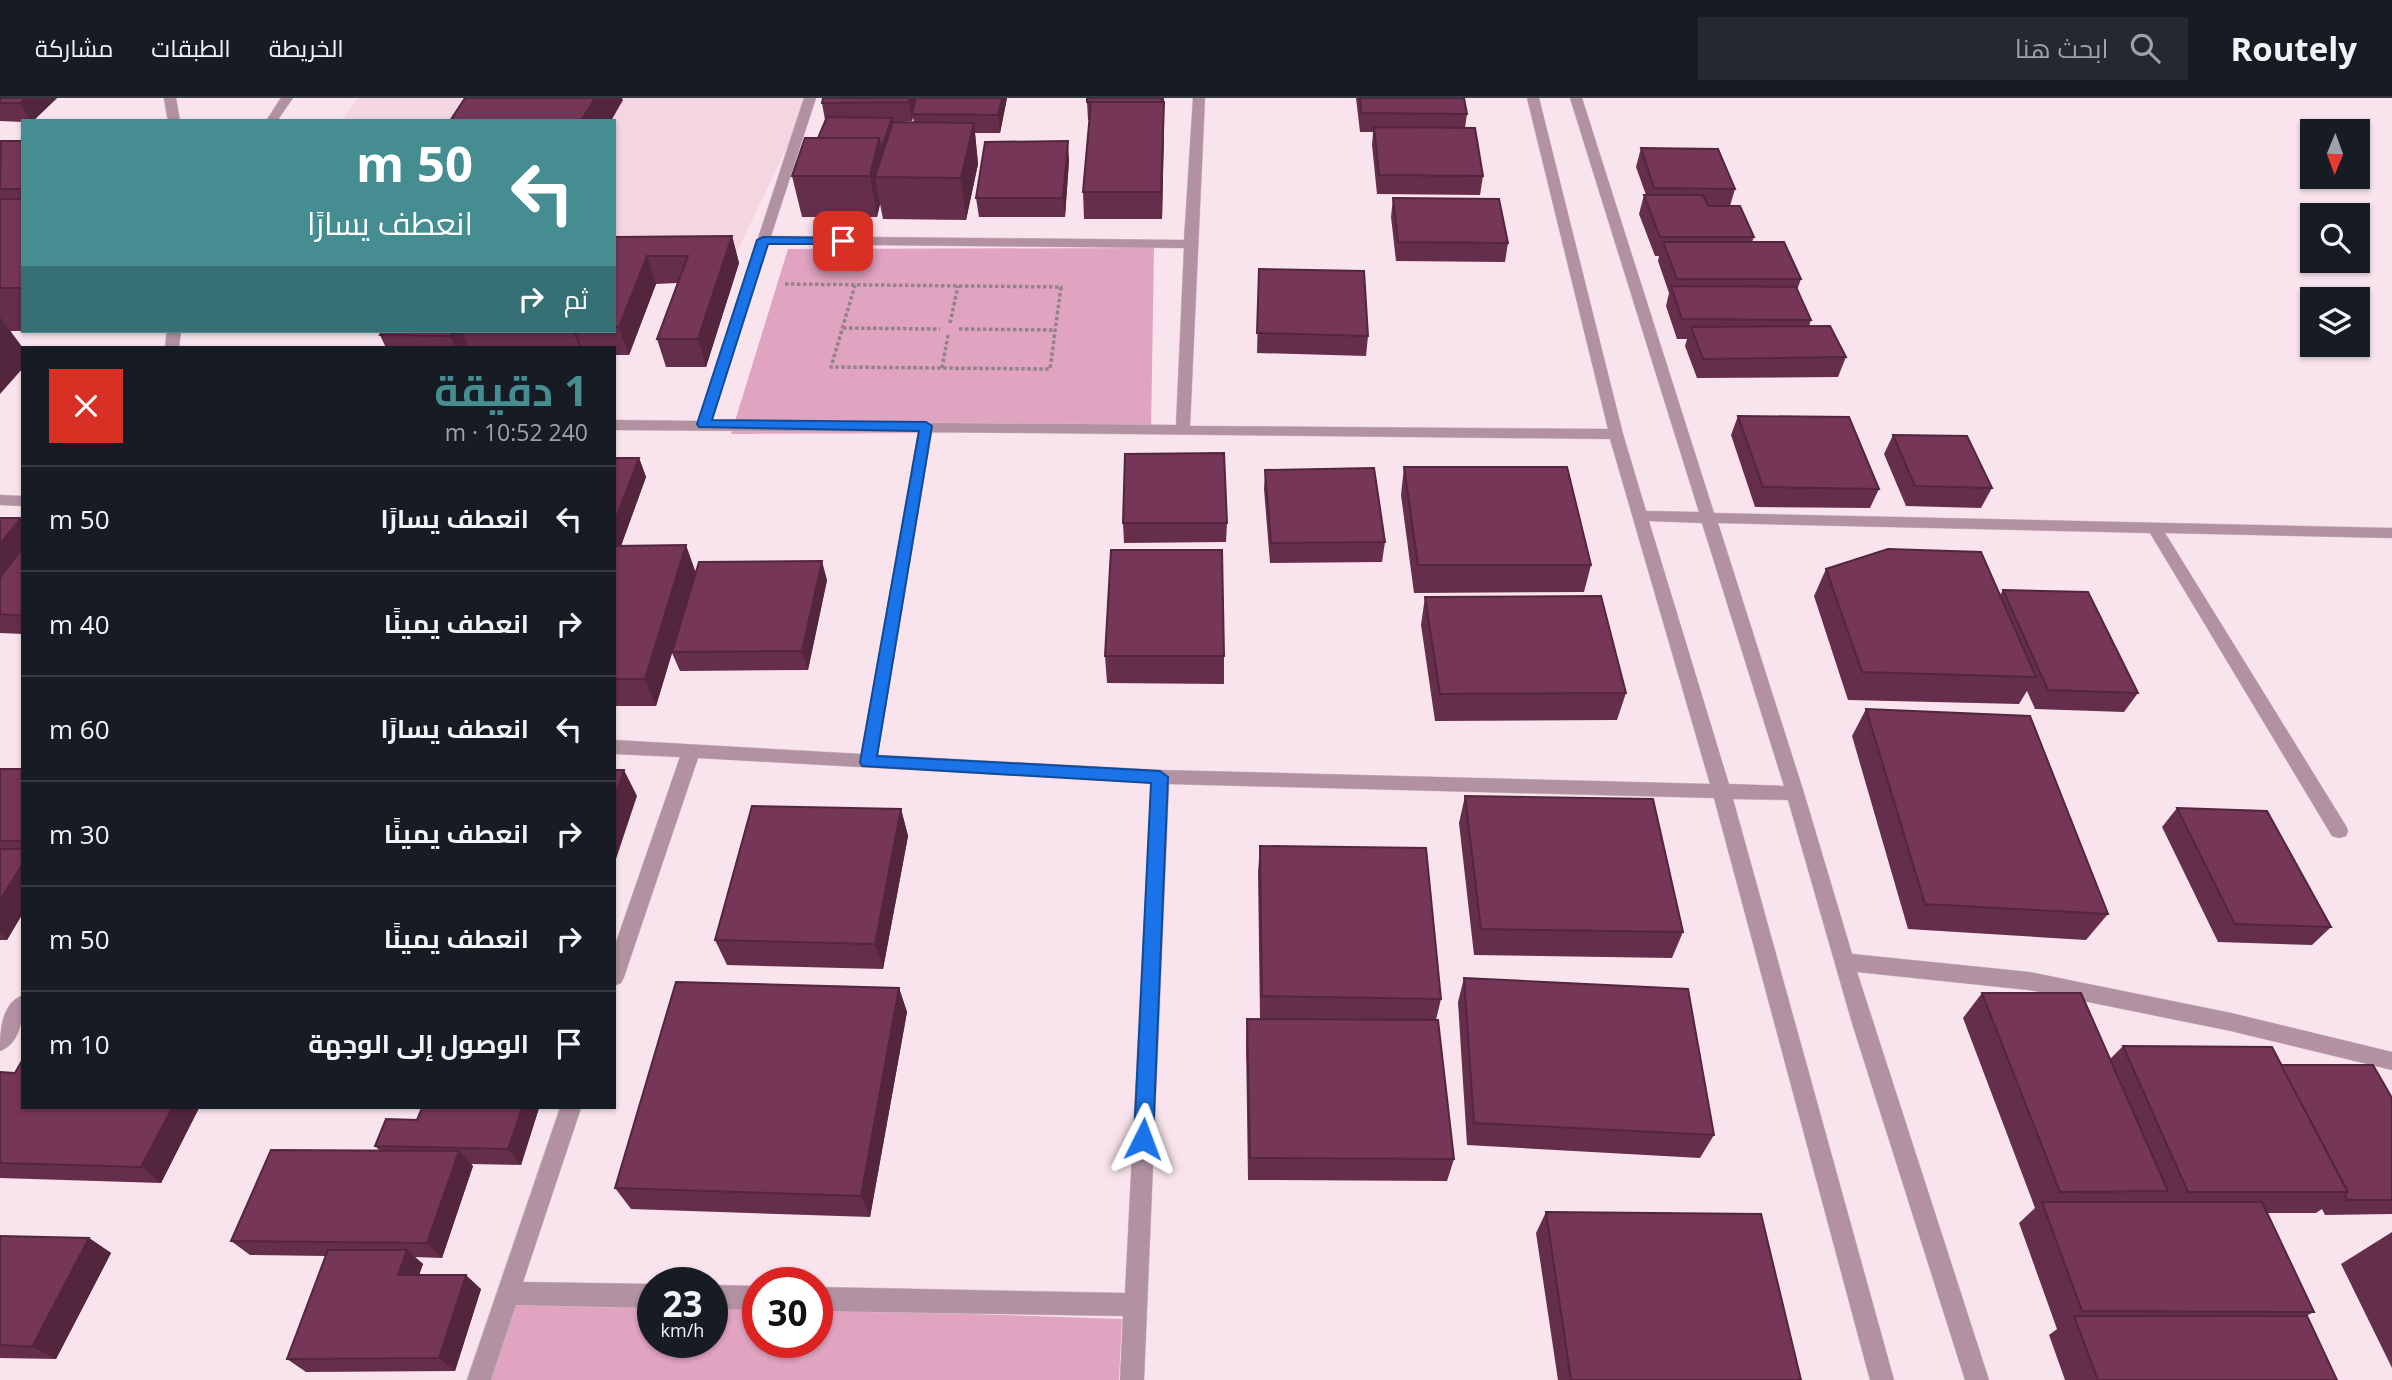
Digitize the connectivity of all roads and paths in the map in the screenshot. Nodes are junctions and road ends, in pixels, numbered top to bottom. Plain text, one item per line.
1 (170, 98) edge
2 (287, 98) edge
3 (810, 98) edge
4 (1199, 98) edge
5 (1533, 98) edge
6 (1576, 98) edge
7 (174, 119) edge
8 (272, 119) edge
9 (763, 240) junction
10 (1190, 244) junction
11 (748, 283) junction
12 (855, 285) junction
13 (958, 286) junction
14 (950, 323) dead end
15 (843, 328) junction
16 (940, 329) dead end
17 (959, 329) dead end
18 (1056, 330) junction
19 (948, 335) dead end
20 (942, 368) junction
21 (704, 424) junction
22 (616, 425) edge
23 (926, 426) junction
24 (1183, 429) junction
25 (1616, 434) junction
26 (0, 500) edge
27 (21, 501) edge
28 (1640, 516) junction
29 (1706, 517) junction
30 (2154, 527) junction
31 (2392, 533) edge
32 (616, 747) edge
33 (691, 752) junction
34 (868, 762) junction
35 (1160, 777) junction
36 (1721, 789) junction
37 (1795, 793) junction
38 (2339, 831) dead end
39 (1845, 962) junction
40 (616, 971) edge
41 (21, 1007) edge
42 (0, 1042) edge
43 (2392, 1061) edge
44 (570, 1109) edge
45 (506, 1293) junction
46 (637, 1296) edge
47 (833, 1299) edge
48 (1136, 1305) junction
49 (479, 1380) edge
50 (1132, 1380) edge
51 (1882, 1380) edge
52 (1977, 1380) edge

1 - 7 street
2 - 8 street
3 - 9 street
4 - 10 street
5 - 25 street
6 - 29 street
9 - 10 street
9 - 11 street
10 - 24 street
11 - 12 path
11 - 21 street
12 - 13 path
12 - 15 path
13 - 14 path
13 - 18 path
15 - 16 path
15 - 20 path
17 - 18 path
18 - 20 path
19 - 20 path
21 - 22 street
21 - 23 street
23 - 24 street
23 - 34 street
24 - 25 street
25 - 28 street
26 - 27 street
28 - 29 street
28 - 36 street
29 - 30 street
29 - 37 street
30 - 31 street
30 - 38 street
32 - 33 street
33 - 34 street
33 - 40 street
34 - 35 street
35 - 36 street
35 - 48 street
36 - 37 street
36 - 51 street
37 - 39 street
39 - 43 street
39 - 52 street
41 - 42 street
44 - 45 street
45 - 46 street
45 - 49 street
47 - 48 street
48 - 50 street

